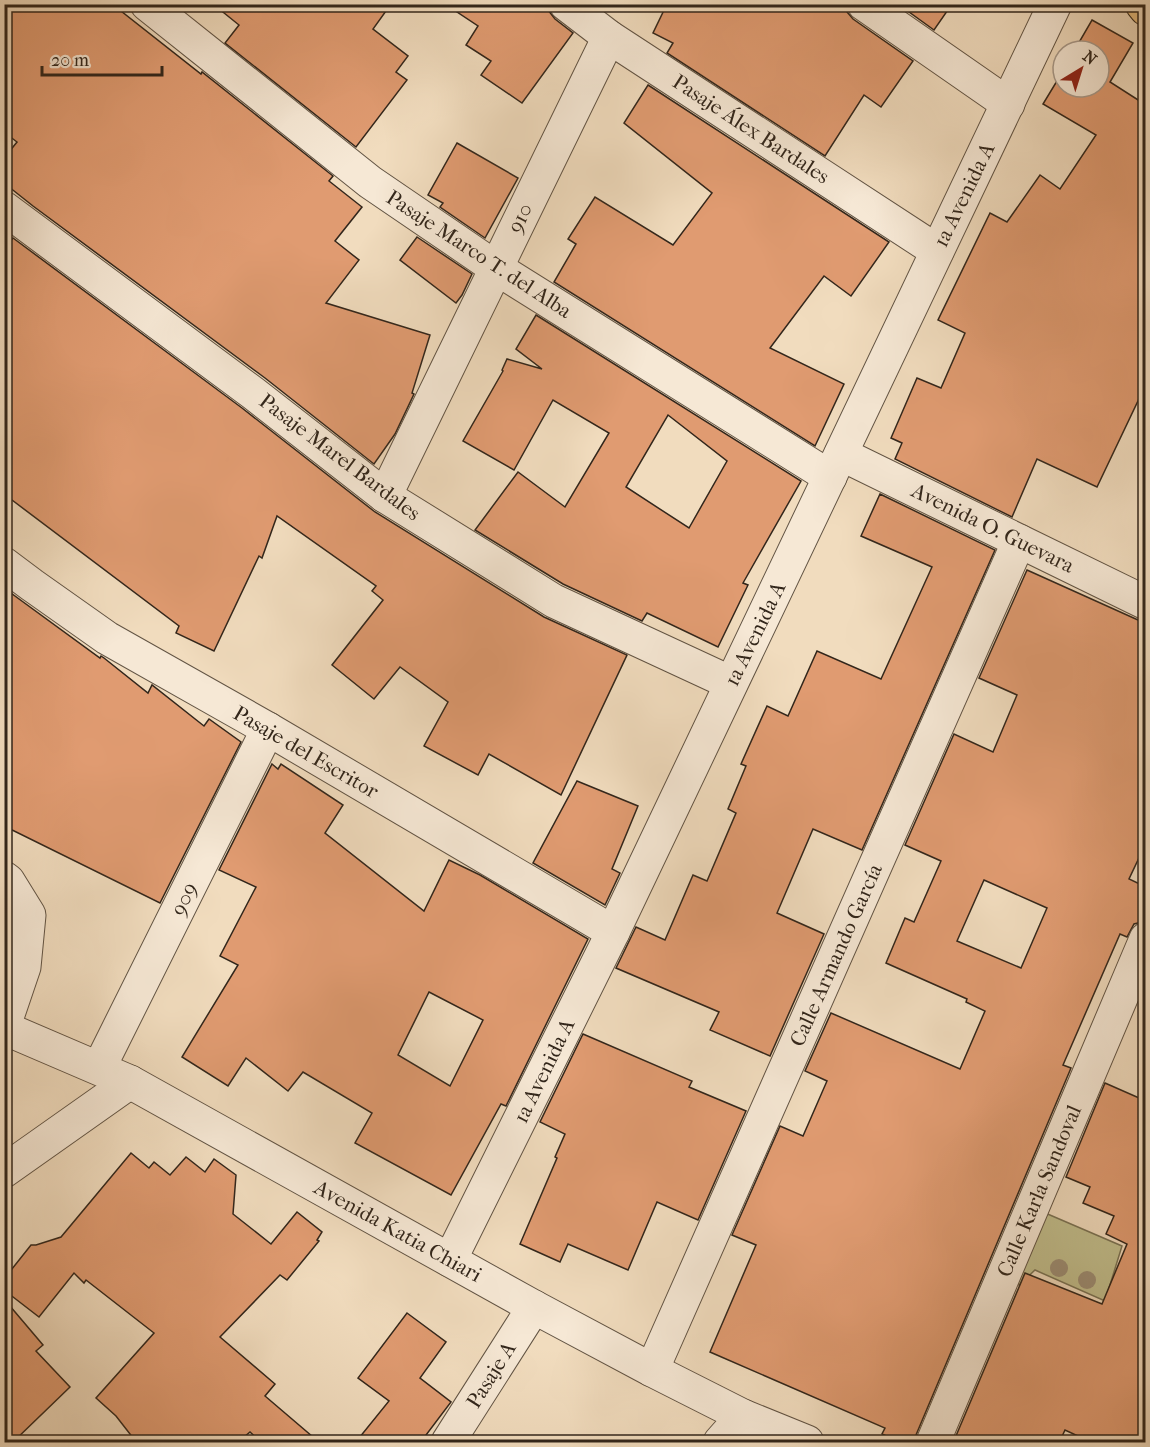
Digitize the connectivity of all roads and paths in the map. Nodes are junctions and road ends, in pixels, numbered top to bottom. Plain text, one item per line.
1 (147, 4) edge
2 (566, 4) edge
3 (864, 4) edge
4 (1055, 4) edge
5 (1142, 4) edge
6 (1146, 9) edge
7 (609, 37) junction
8 (1008, 104) junction
9 (4, 208) edge
10 (937, 251) junction
11 (496, 268) junction
12 (836, 465) junction
13 (385, 496) junction
14 (1019, 541) junction
15 (4, 564) edge
16 (1146, 603) edge
17 (731, 683) junction
18 (268, 729) junction
19 (4, 878) edge
20 (613, 932) junction
21 (1146, 939) edge
22 (4, 1027) edge
23 (99, 1068) junction
24 (130, 1082) junction
25 (4, 1171) edge
26 (450, 1260) junction
27 (534, 1307) junction
28 (652, 1370) junction
29 (743, 1416) junction
30 (448, 1443) edge
31 (720, 1443) edge
32 (807, 1443) edge
33 (933, 1443) edge

1 - 11 street, Pasaje Marco T. del Alba
2 - 7 street, Pasaje Álex Bardales
3 - 8 street
4 - 8 street, 1a Avenida A
5 - 6 main road
7 - 10 street, Pasaje Álex Bardales
7 - 11 street, 910
8 - 10 street, 1a Avenida A
9 - 13 street, Pasaje Marel Bardales
10 - 12 street, 1a Avenida A
11 - 12 street, Pasaje Marco T. del Alba
11 - 13 street, 910
12 - 14 street, Avenida O. Guevara
12 - 17 street, 1a Avenida A
13 - 17 street, Pasaje Marel Bardales
14 - 16 street, Avenida O. Guevara
14 - 28 street, Calle Armando García
15 - 18 street, Pasaje del Escritor
17 - 20 street, 1a Avenida A
18 - 20 street, Pasaje del Escritor
18 - 23 street, 909
19 - 22 street
20 - 26 street, 1a Avenida A
21 - 33 street, Calle Karla Sandoval
22 - 23 street, Avenida Katia Chiari
23 - 24 street, Avenida Katia Chiari
24 - 25 street
24 - 26 street, Avenida Katia Chiari
26 - 27 street, Avenida Katia Chiari
27 - 28 street, Avenida Katia Chiari
27 - 30 street, Pasaje A
28 - 29 street, Avenida Katia Chiari
29 - 31 street
29 - 32 street, Avenida Katia Chiari

